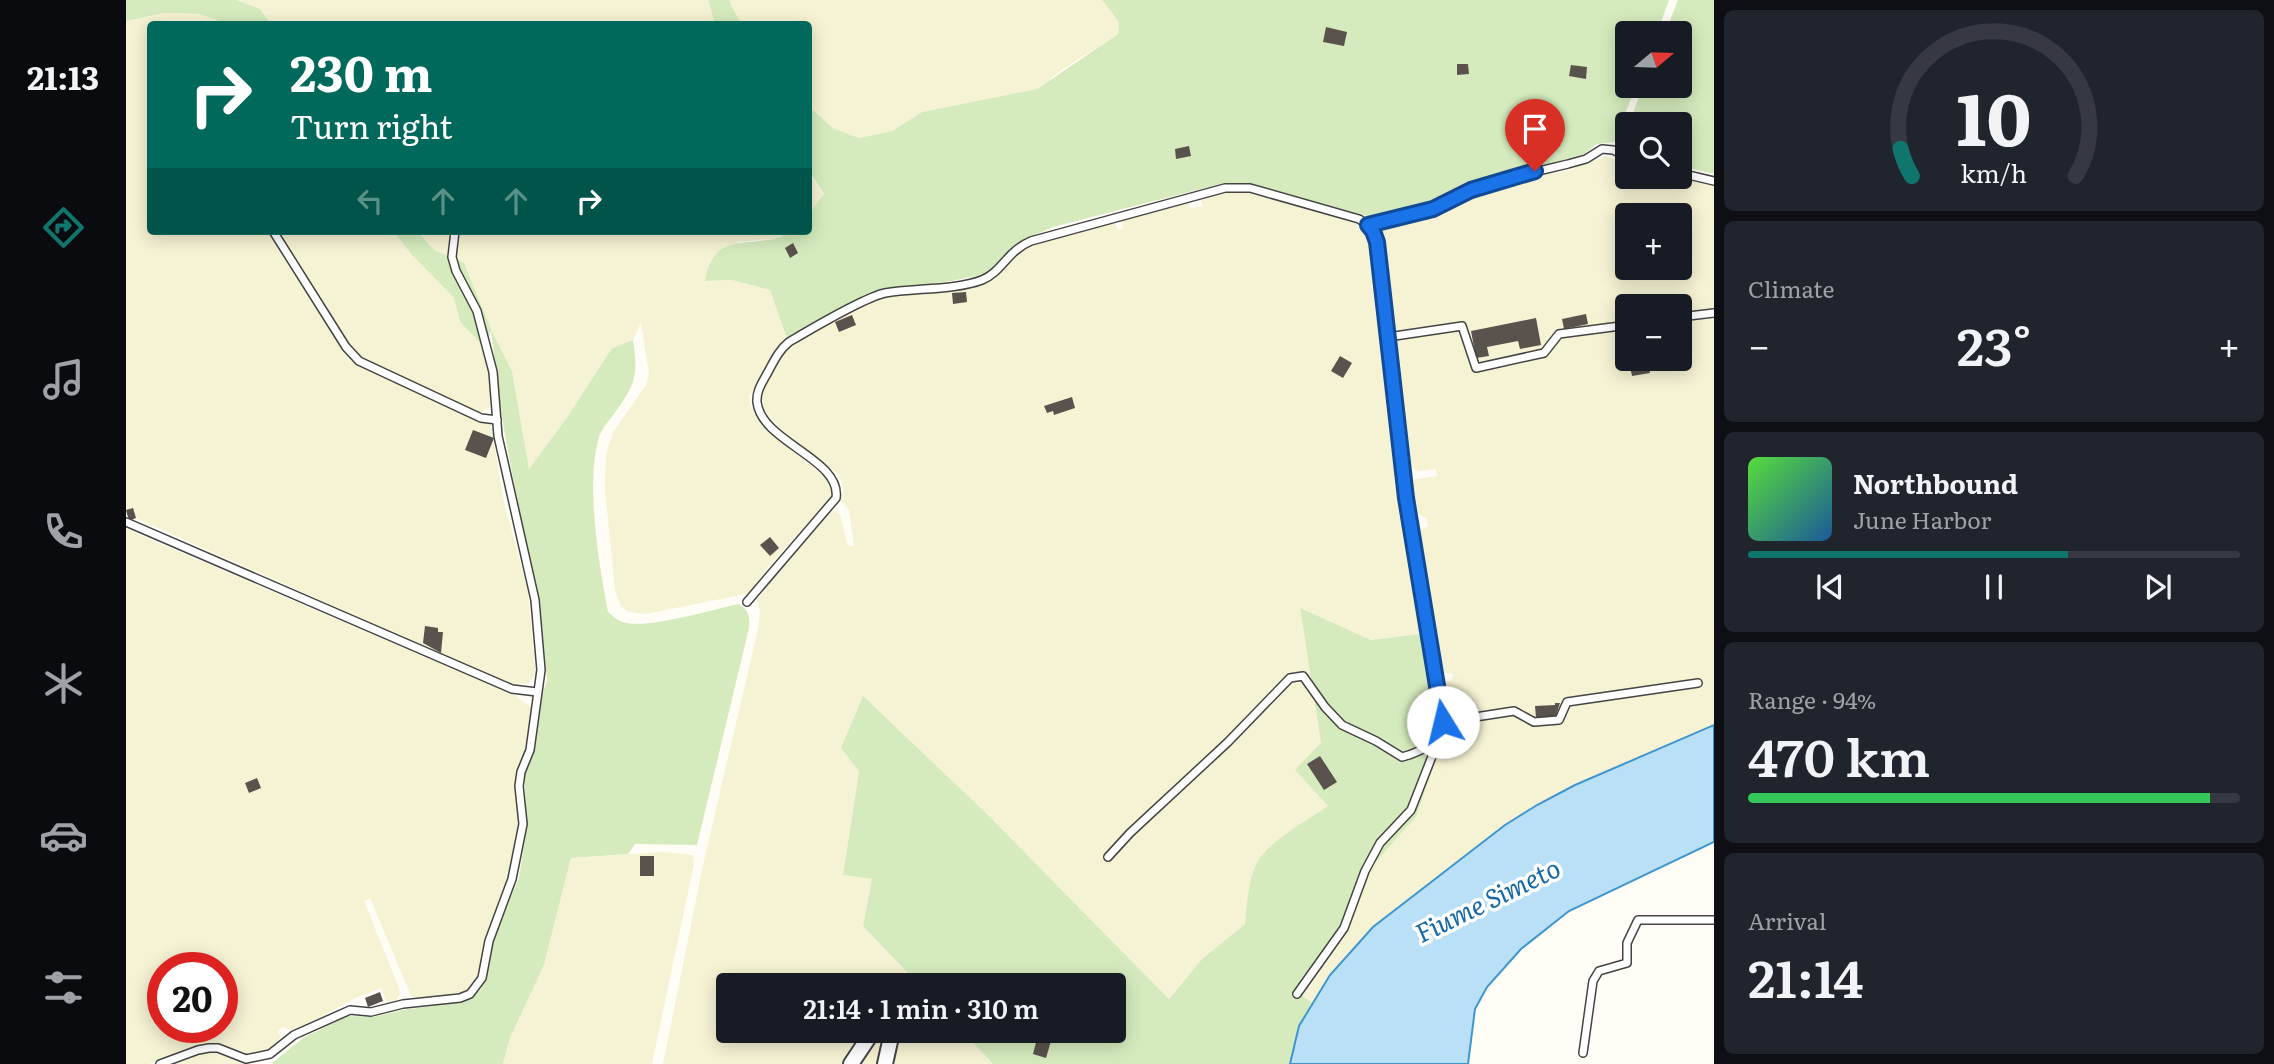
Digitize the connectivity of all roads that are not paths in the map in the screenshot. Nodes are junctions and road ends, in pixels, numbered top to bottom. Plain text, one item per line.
1 (1615, 151) edge
2 (1692, 176) edge
3 (1714, 181) edge
4 (1368, 225) junction
5 (276, 235) edge
6 (455, 235) edge
7 (1714, 313) edge
8 (1692, 316) edge
9 (1615, 327) edge
10 (1388, 337) junction
11 (497, 420) junction
12 (126, 522) edge
13 (747, 602) dead end
14 (1698, 683) dead end
15 (537, 692) junction
16 (1443, 722) junction
17 (1441, 733) junction
18 (1108, 858) dead end
19 (1714, 920) edge
20 (1297, 994) dead end
21 (865, 1043) edge
22 (890, 1043) edge
23 (1583, 1053) dead end
24 (160, 1064) edge
25 (851, 1064) edge
26 (885, 1064) edge

1 - 4 lane
2 - 3 lane
4 - 10 lane
4 - 13 lane
5 - 11 lane
6 - 11 lane
7 - 8 lane
9 - 10 lane
10 - 16 lane
11 - 15 lane
12 - 15 lane
14 - 16 lane
15 - 24 lane
16 - 17 lane
17 - 18 lane
17 - 20 lane
19 - 23 lane
21 - 25 street
22 - 26 street

